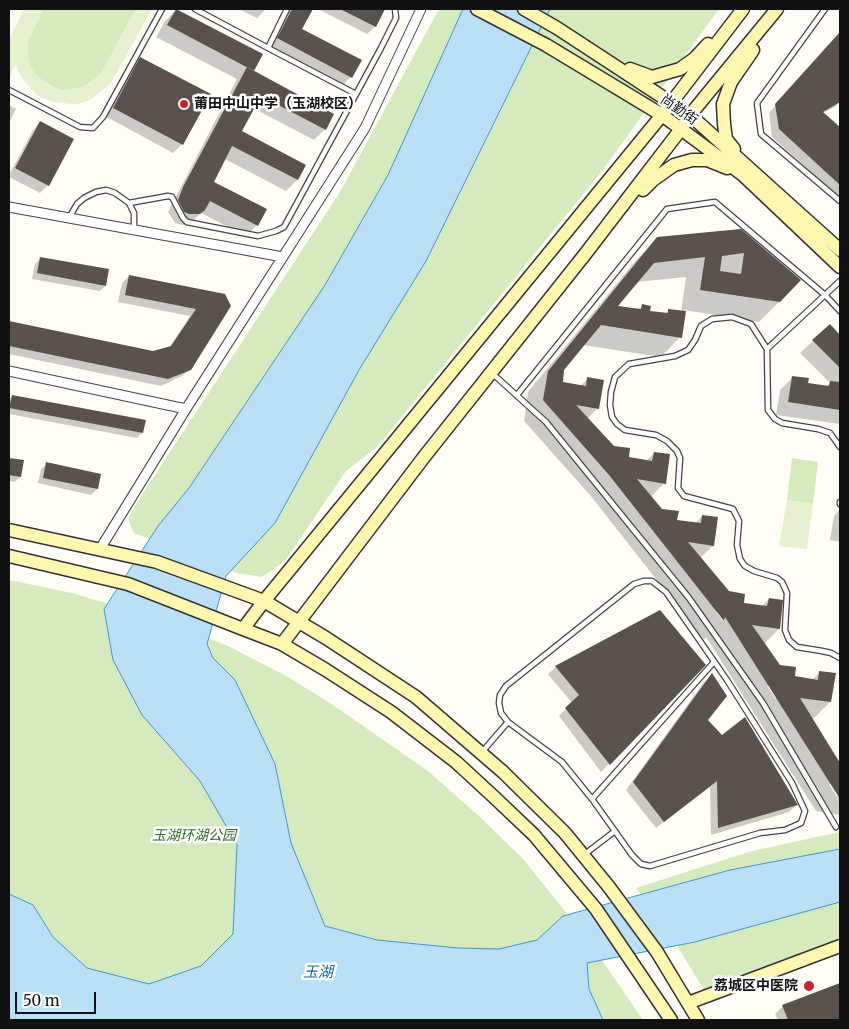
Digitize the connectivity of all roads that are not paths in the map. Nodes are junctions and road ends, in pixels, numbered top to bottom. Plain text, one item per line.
1 (162, 9) edge
2 (195, 9) edge
3 (287, 9) edge
4 (396, 9) edge
5 (420, 9) edge
6 (477, 9) edge
7 (524, 9) edge
8 (741, 9) edge
9 (779, 9) edge
10 (825, 9) edge
11 (268, 48) junction
12 (613, 63) junction
13 (9, 90) edge
14 (356, 94) junction
15 (672, 103) junction
16 (690, 114) junction
17 (662, 115) junction
18 (682, 129) junction
19 (743, 169) junction
20 (840, 201) edge
21 (129, 203) junction
22 (9, 207) edge
23 (69, 218) junction
24 (134, 230) junction
25 (840, 250) edge
26 (586, 253) junction
27 (283, 257) junction
28 (840, 267) edge
29 (840, 281) edge
30 (825, 295) junction
31 (840, 310) edge
32 (767, 349) junction
33 (9, 371) edge
34 (492, 373) junction
35 (517, 395) junction
36 (186, 409) junction
37 (840, 447) edge
38 (9, 530) edge
39 (100, 550) junction
40 (9, 556) edge
41 (264, 601) junction
42 (299, 623) junction
43 (244, 629) junction
44 (282, 644) junction
45 (840, 658) edge
46 (714, 662) junction
47 (508, 722) junction
48 (481, 753) junction
49 (592, 799) junction
50 (836, 827) dead end
51 (615, 831) junction
52 (584, 855) junction
53 (840, 946) edge
54 (688, 1003) junction
55 (670, 1020) edge
56 (698, 1020) edge

1 - 13 lane
2 - 11 lane
3 - 11 lane
4 - 14 lane
5 - 27 street
6 - 17 main road, 尚勤街
7 - 12 main road, 尚勤街
8 - 12 main road
8 - 15 main road
9 - 16 main road
9 - 19 main road
10 - 20 lane
11 - 14 lane
12 - 15 main road, 尚勤街
14 - 21 lane
15 - 16 main road, 尚勤街
15 - 17 main road
16 - 18 main road
16 - 19 main road, 尚勤街
17 - 18 main road, 尚勤街
17 - 41 main road
18 - 19 main road, 尚勤街
18 - 26 main road
19 - 25 main road, 尚勤街
19 - 26 main road
19 - 28 main road, 尚勤街
21 - 23 lane
21 - 24 lane
22 - 23 street
23 - 24 street
24 - 27 street
26 - 34 main road
27 - 36 street
29 - 30 lane
30 - 31 lane
30 - 32 lane
30 - 35 lane
32 - 37 lane
32 - 45 lane
33 - 36 street
34 - 35 lane
34 - 42 main road
35 - 50 lane
36 - 39 street
38 - 39 main road
39 - 41 main road
40 - 43 main road
41 - 42 main road
41 - 43 main road
42 - 44 main road
42 - 48 main road
43 - 44 main road
44 - 55 main road
46 - 47 lane
46 - 49 lane
46 - 51 lane
47 - 48 lane
47 - 49 lane
48 - 52 main road
49 - 51 lane
51 - 52 lane
52 - 54 main road
53 - 54 main road
54 - 56 main road

